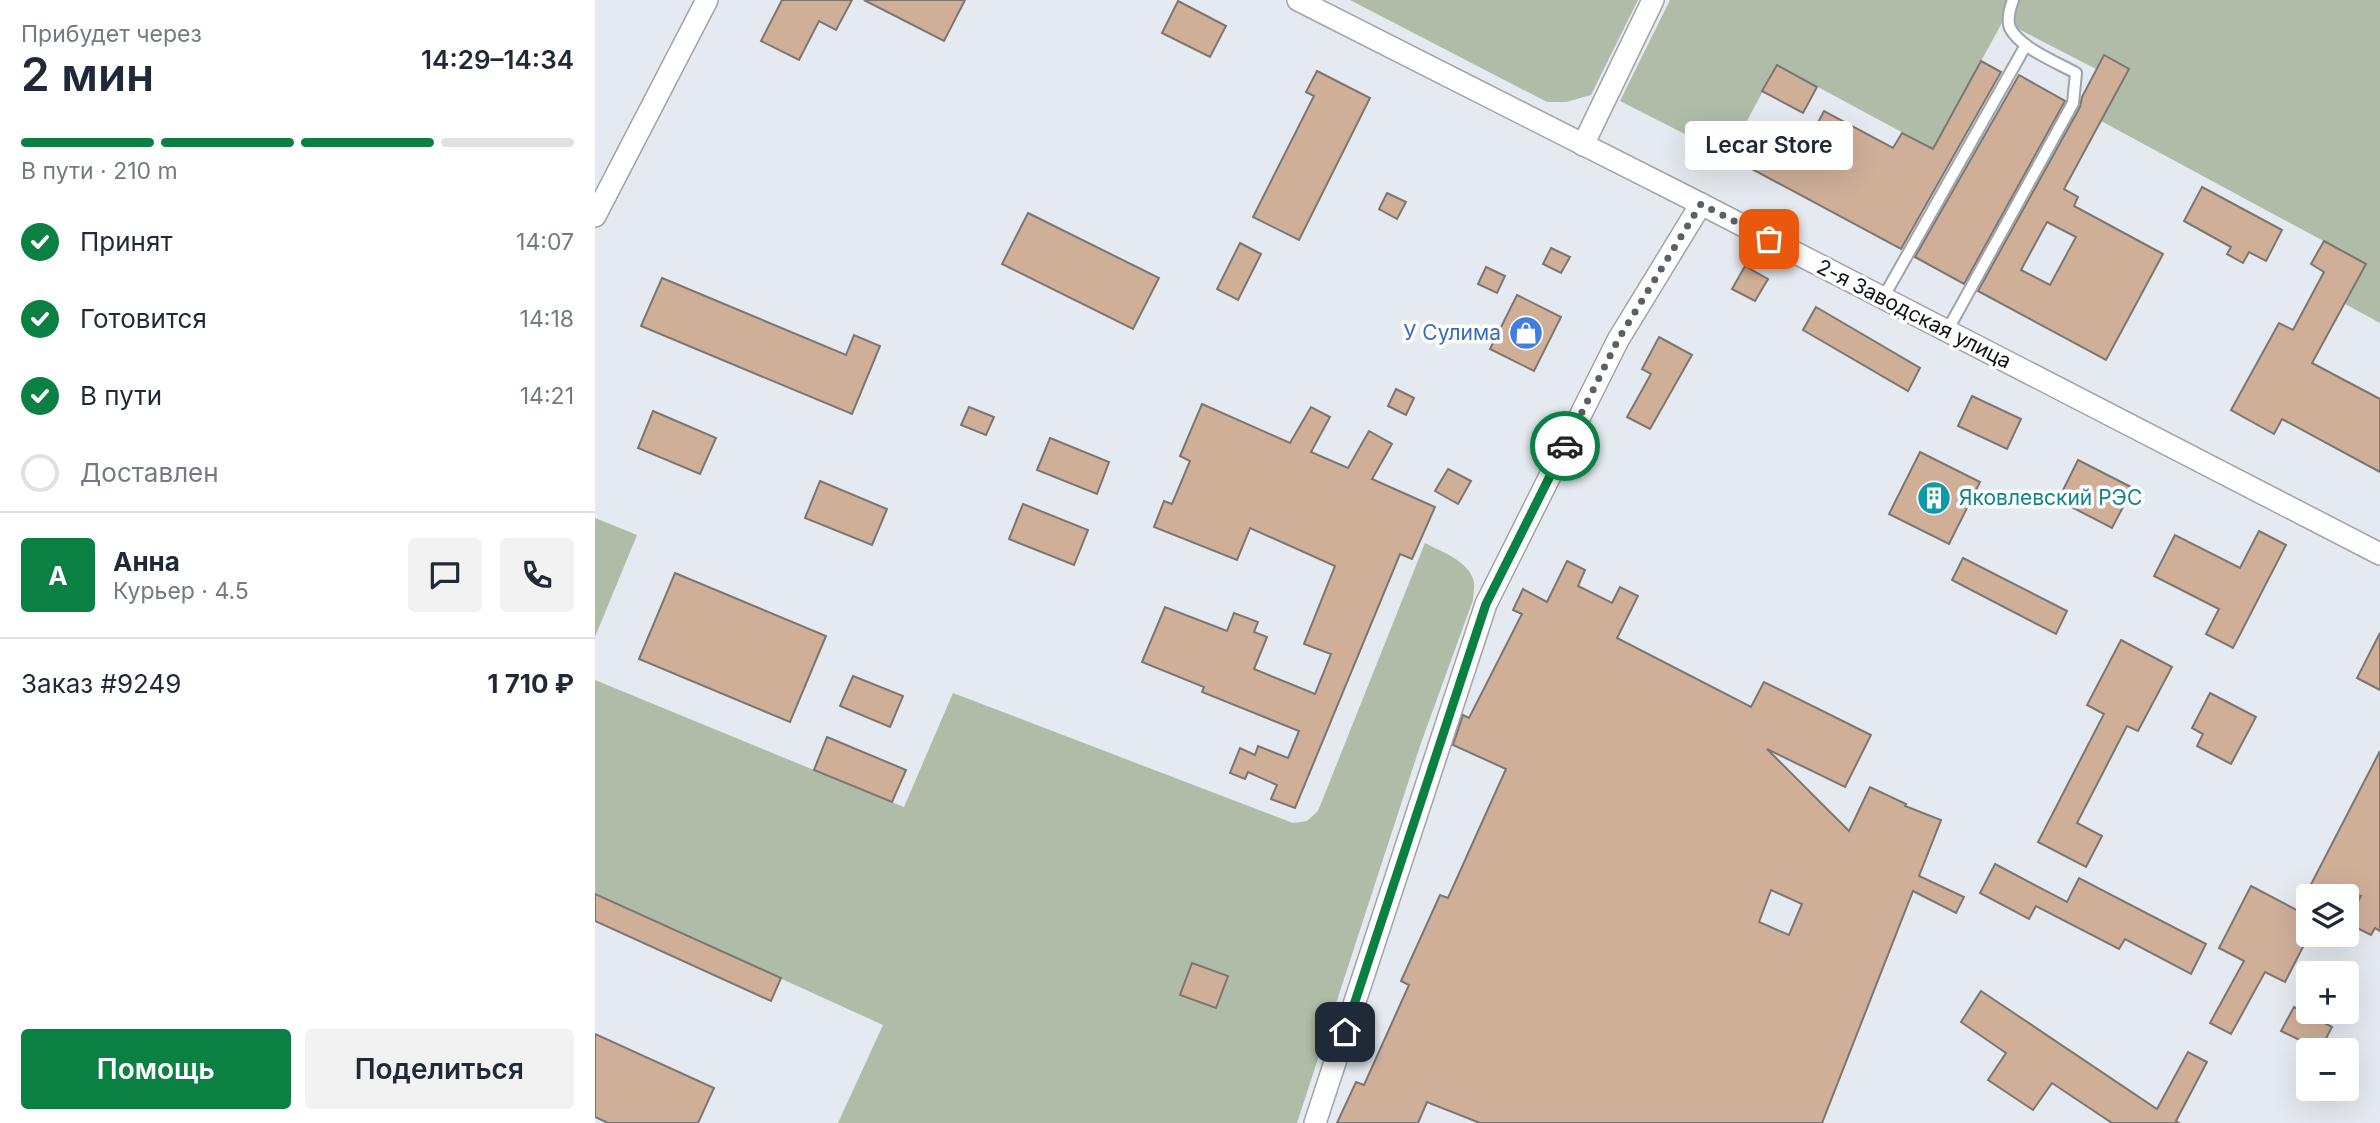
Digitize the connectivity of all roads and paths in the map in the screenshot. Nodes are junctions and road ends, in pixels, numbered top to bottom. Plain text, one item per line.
1 (707, 0) edge
2 (1298, 0) edge
3 (1653, 0) edge
4 (2013, 0) edge
5 (2026, 46) junction
6 (1583, 145) junction
7 (1701, 204) junction
8 (595, 216) edge
9 (1883, 298) junction
10 (1947, 331) junction
11 (2380, 554) edge
12 (1315, 1123) edge

1 - 8 street
2 - 6 street, 2-я Заводская улица
3 - 6 street
4 - 5 lane
5 - 9 lane
5 - 10 lane
6 - 7 street, 2-я Заводская улица
7 - 9 street, 2-я Заводская улица
7 - 12 street
9 - 10 street, 2-я Заводская улица
10 - 11 street, 2-я Заводская улица

